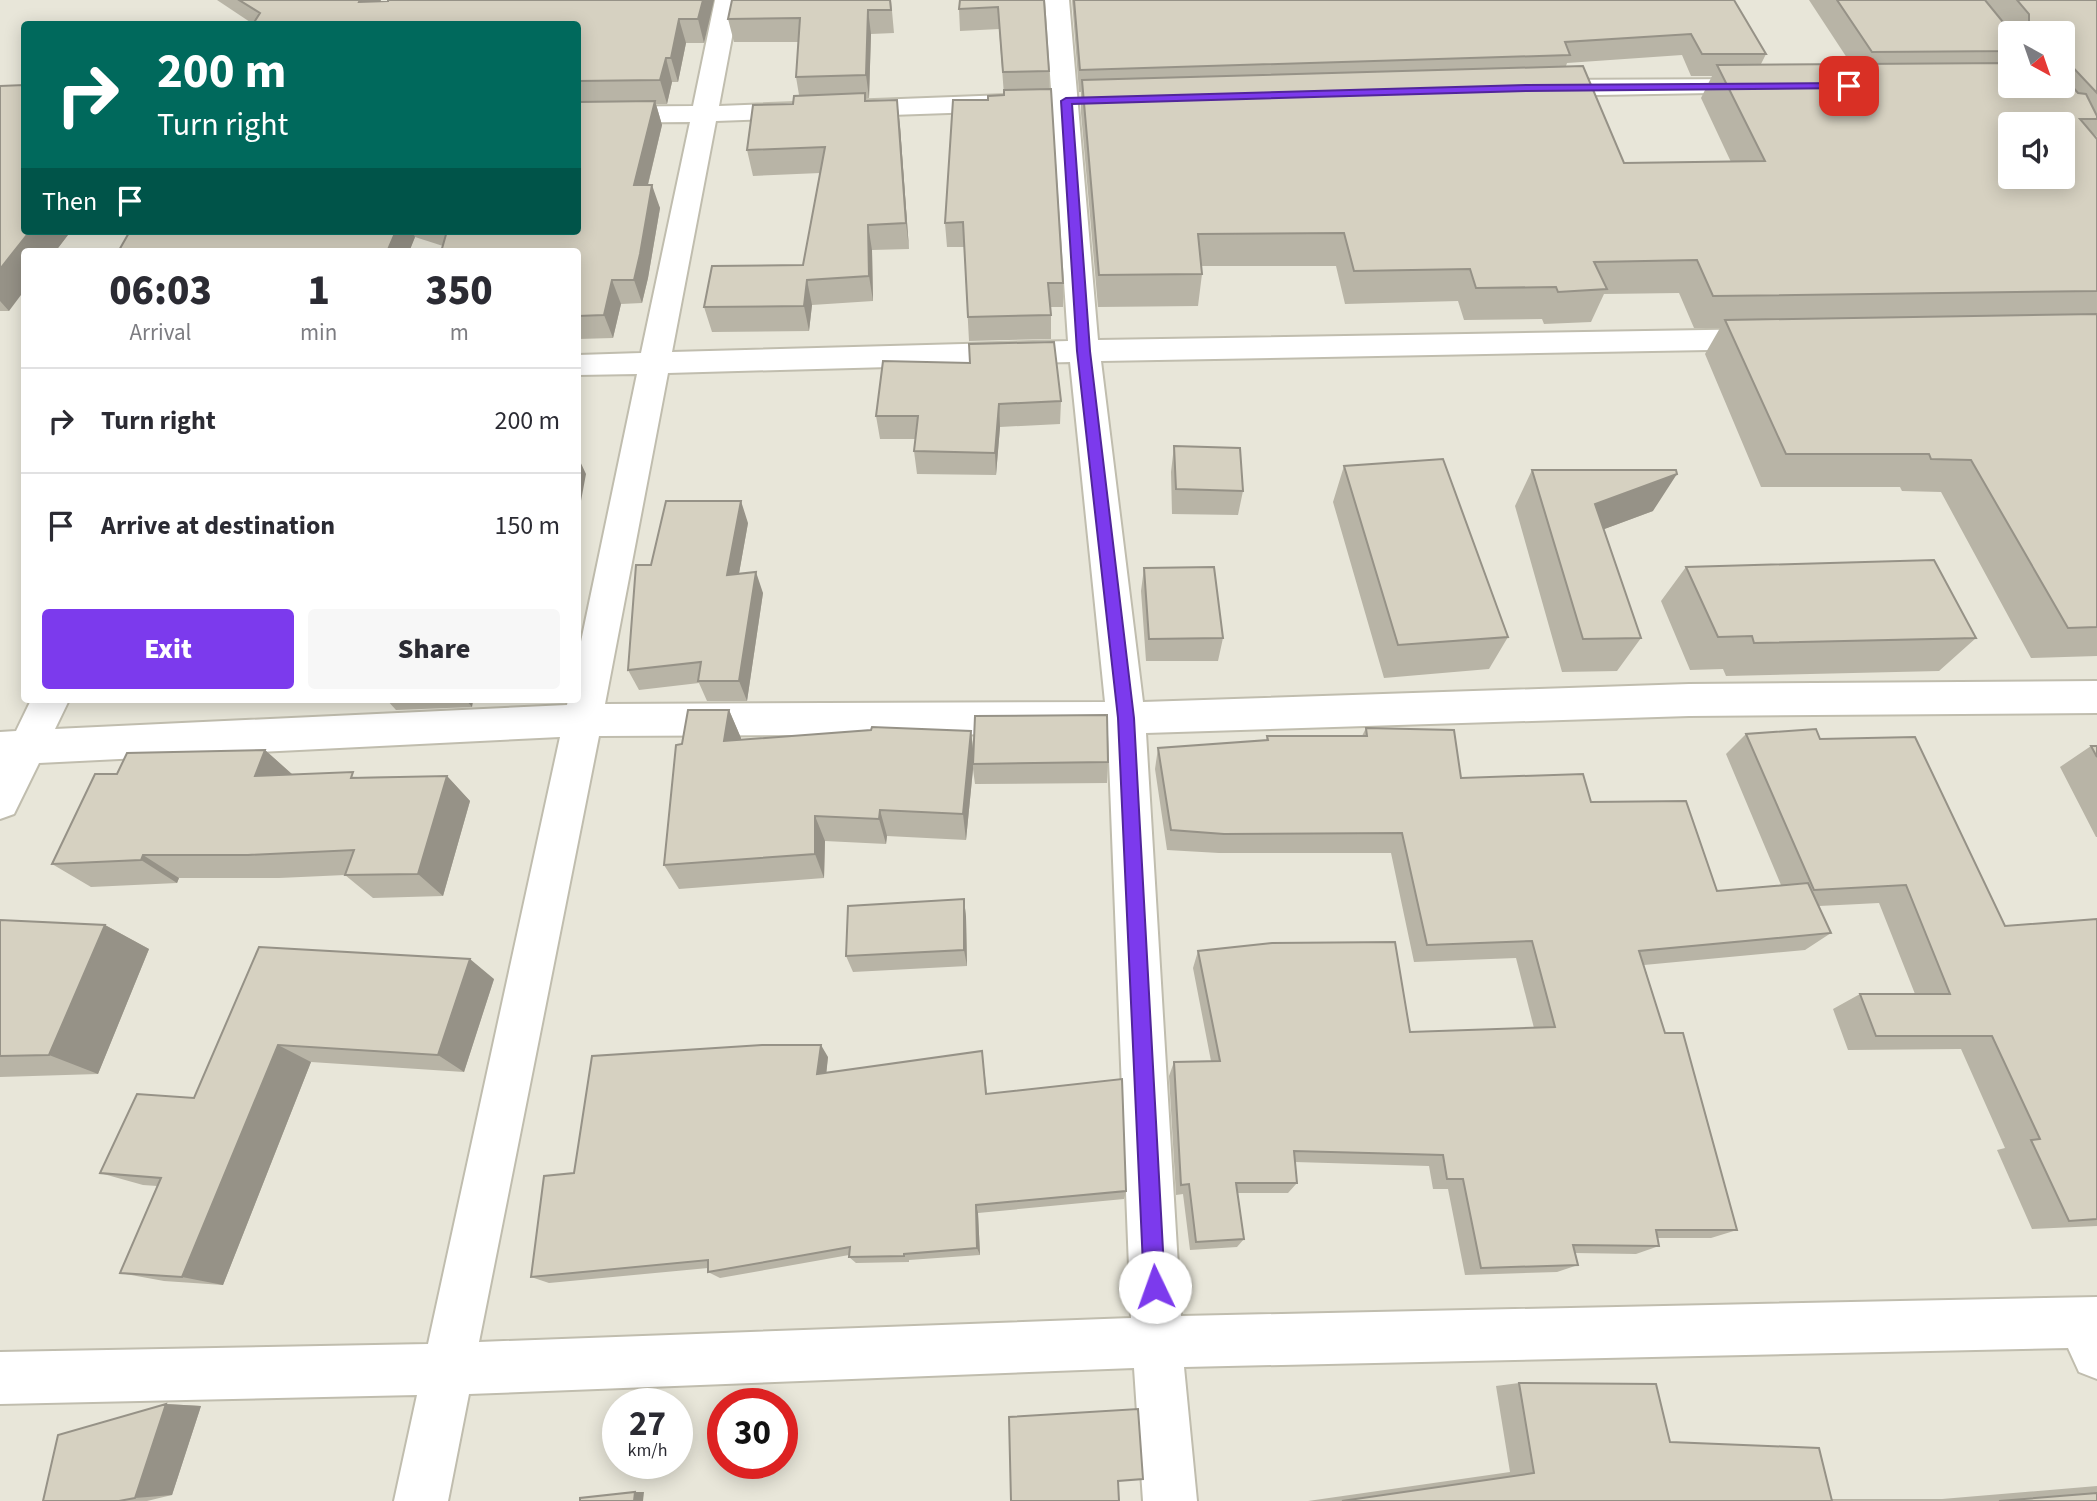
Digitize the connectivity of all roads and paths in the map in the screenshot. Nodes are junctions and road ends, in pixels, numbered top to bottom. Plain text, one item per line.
1 (727, 0) edge
2 (1057, 0) edge
3 (1776, 87) edge
4 (1513, 89) edge
5 (1056, 102) junction
6 (702, 114) junction
7 (581, 116) edge
8 (1793, 338) edge
9 (1084, 351) junction
10 (653, 364) junction
11 (581, 365) edge
12 (2097, 697) edge
13 (48, 703) edge
14 (1126, 718) junction
15 (583, 720) junction
16 (13, 748) edge
17 (0, 802) edge
18 (2092, 1333) edge
19 (1157, 1342) junction
20 (447, 1369) junction
21 (0, 1378) edge
22 (421, 1501) edge
23 (1170, 1501) edge

1 - 6 street
2 - 5 street
3 - 4 street
5 - 6 street
5 - 9 street
6 - 7 street
6 - 10 street
8 - 9 street
9 - 10 street
9 - 14 street
10 - 11 street
10 - 15 street
12 - 14 street
13 - 16 street
14 - 15 street
14 - 19 street
15 - 16 street
15 - 20 street
16 - 17 street
18 - 19 street
19 - 20 street
19 - 23 street
20 - 21 street
20 - 22 street

